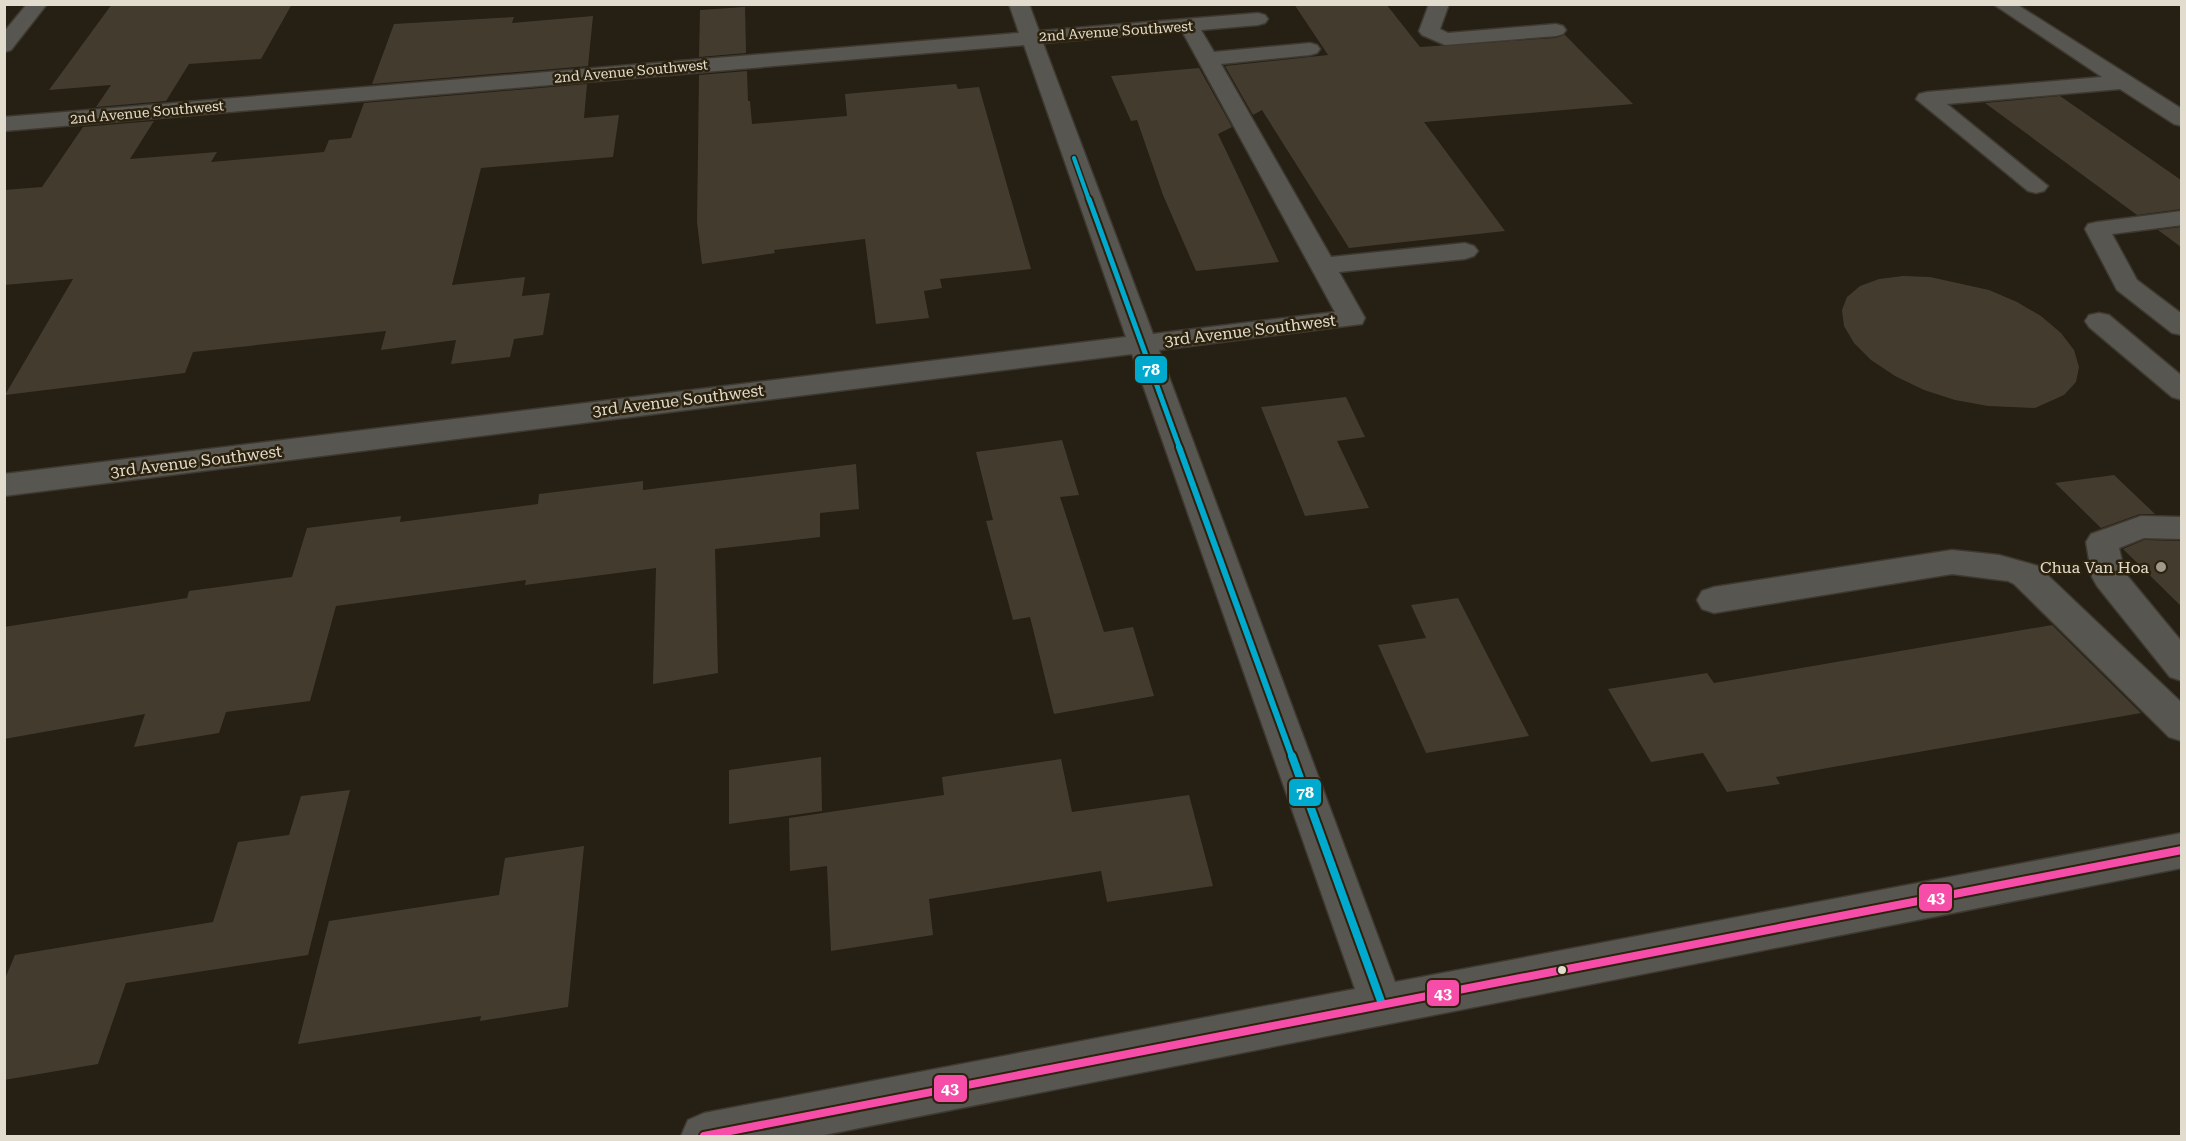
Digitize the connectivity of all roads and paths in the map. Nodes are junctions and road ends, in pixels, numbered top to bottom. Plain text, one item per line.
1 (38, 4) edge
2 (1019, 4) edge
3 (1439, 4) edge
4 (2002, 4) edge
5 (1258, 19) dead end
6 (1189, 26) junction
7 (1556, 30) dead end
8 (8, 37) edge
9 (1031, 38) junction
10 (1310, 49) dead end
11 (1208, 60) junction
12 (2124, 82) junction
13 (2181, 119) edge
14 (4, 124) edge
15 (2036, 186) dead end
16 (2181, 218) edge
17 (1465, 251) dead end
18 (1323, 266) junction
19 (2176, 318) edge
20 (2099, 321) dead end
21 (1141, 342) junction
22 (2181, 391) edge
23 (4, 485) edge
24 (2181, 528) edge
25 (1714, 600) dead end
26 (2181, 667) edge
27 (2181, 726) edge
28 (2181, 850) edge
29 (1382, 1004) junction
30 (704, 1137) edge

1 - 8 street
2 - 9 street
3 - 7 street
4 - 12 street
5 - 6 street, 2nd Avenue Southwest
6 - 9 street, 2nd Avenue Southwest
6 - 11 street
9 - 14 street, 2nd Avenue Southwest
9 - 21 street
10 - 11 street
11 - 18 street
12 - 13 street
12 - 15 street
16 - 19 street
17 - 18 street
18 - 21 street, 3rd Avenue Southwest
20 - 22 street
21 - 23 street, 3rd Avenue Southwest
21 - 29 street
24 - 26 street
25 - 27 street
28 - 29 street
29 - 30 street

